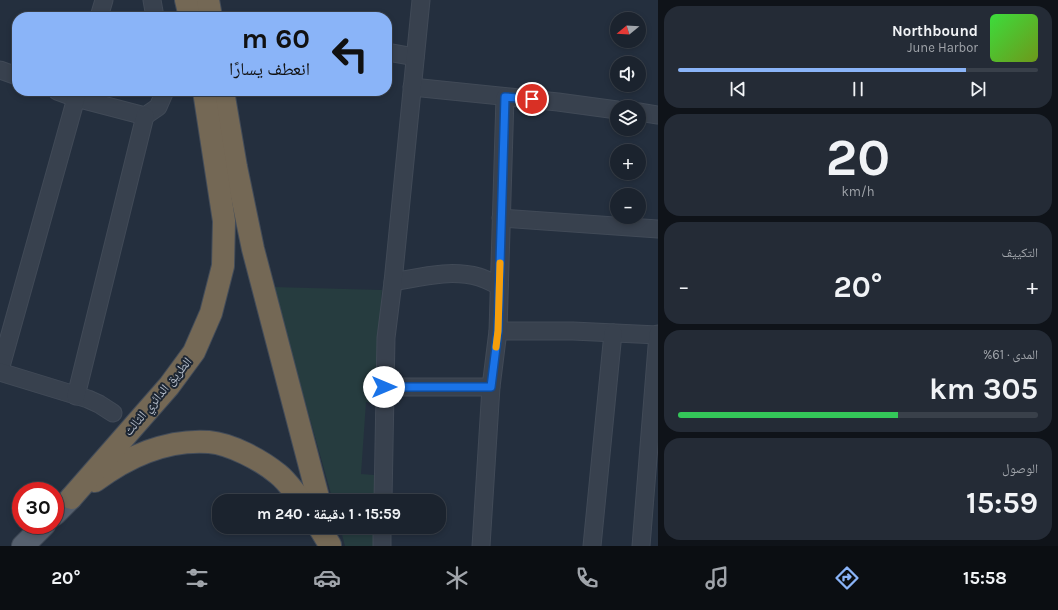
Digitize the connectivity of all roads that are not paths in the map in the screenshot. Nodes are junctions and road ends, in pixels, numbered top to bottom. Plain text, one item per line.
1 (104, 0) edge
2 (152, 0) edge
3 (186, 0) edge
4 (208, 0) edge
5 (421, 0) edge
6 (100, 12) edge
7 (154, 12) edge
8 (189, 12) edge
9 (210, 12) edge
10 (392, 53) edge
11 (415, 58) junction
12 (0, 70) edge
13 (12, 74) edge
14 (412, 87) junction
15 (77, 96) edge
16 (80, 96) edge
17 (163, 96) edge
18 (205, 96) edge
19 (224, 96) edge
20 (505, 97) junction
21 (610, 109) edge
22 (646, 113) edge
23 (658, 115) edge
24 (145, 116) junction
25 (501, 218) junction
26 (658, 229) edge
27 (393, 282) junction
28 (499, 286) junction
29 (498, 331) junction
30 (612, 333) junction
31 (658, 334) edge
32 (0, 371) edge
33 (384, 387) junction
34 (491, 387) junction
35 (76, 396) junction
36 (113, 413) dead end
37 (296, 494) edge
38 (316, 494) edge
39 (383, 494) edge
40 (71, 498) junction
41 (64, 505) edge
42 (35, 534) edge
43 (323, 534) edge
44 (327, 534) edge
45 (382, 534) edge
46 (23, 546) edge
47 (330, 546) edge
48 (382, 546) edge
49 (481, 546) edge
50 (592, 546) edge
51 (641, 546) edge

1 - 6 street
2 - 7 street
3 - 8 highway
4 - 9 highway
5 - 11 street
10 - 11 street
11 - 14 street
12 - 13 street
14 - 20 street
14 - 27 street
15 - 32 street
16 - 24 street
17 - 24 street
18 - 40 highway, الطريق الدائري الثالث
19 - 38 highway
20 - 21 street
20 - 25 street
22 - 23 street
24 - 35 street
25 - 26 street
25 - 28 street
27 - 28 street
27 - 33 street
28 - 29 street
29 - 30 street
29 - 34 street
30 - 31 street
30 - 50 street
31 - 51 street
32 - 35 street
33 - 34 street
33 - 39 street
34 - 49 street
35 - 36 street
37 - 40 highway
40 - 41 main road
42 - 46 main road
43 - 47 highway
44 - 47 highway
45 - 48 street

